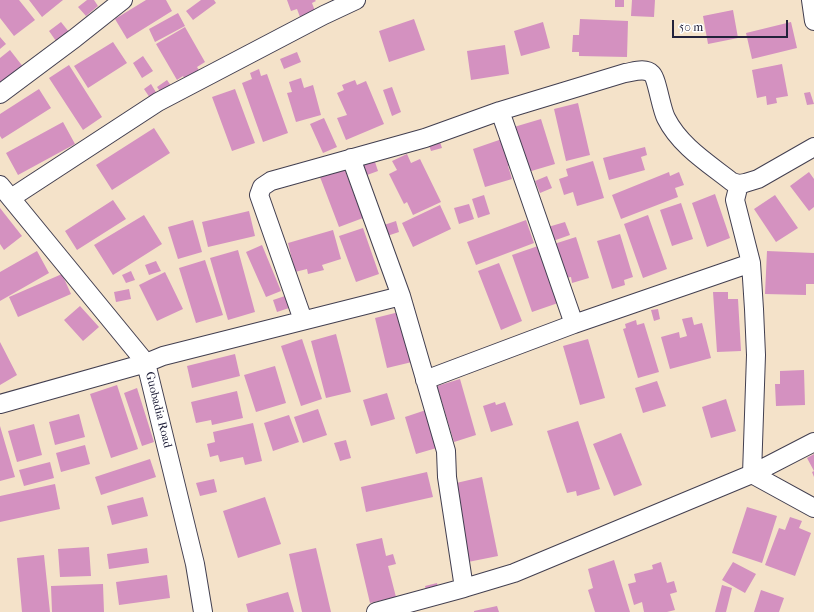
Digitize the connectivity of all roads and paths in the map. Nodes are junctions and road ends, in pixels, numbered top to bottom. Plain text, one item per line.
1 (123, 0) edge
2 (356, 0) edge
3 (812, 0) edge
4 (814, 21) edge
5 (0, 94) edge
6 (500, 110) junction
7 (814, 147) edge
8 (351, 158) junction
9 (739, 184) junction
10 (5, 192) edge
11 (751, 263) junction
12 (401, 296) junction
13 (303, 320) junction
14 (574, 324) junction
15 (146, 363) junction
16 (425, 380) junction
17 (0, 404) edge
18 (814, 442) edge
19 (752, 474) junction
20 (814, 508) edge
21 (464, 588) junction
22 (203, 612) edge
23 (376, 612) edge

1 - 5 street
2 - 10 street
3 - 4 street
6 - 8 street
6 - 9 street
6 - 14 street
7 - 9 street
8 - 12 street
8 - 13 street
9 - 11 street
10 - 15 street, Guobadia Road
11 - 14 street
11 - 19 street
12 - 13 street
12 - 16 street
13 - 15 street
14 - 16 street
15 - 17 street
15 - 22 street, Guobadia Road
16 - 21 street
18 - 19 street
19 - 20 street
19 - 21 street
21 - 23 street

